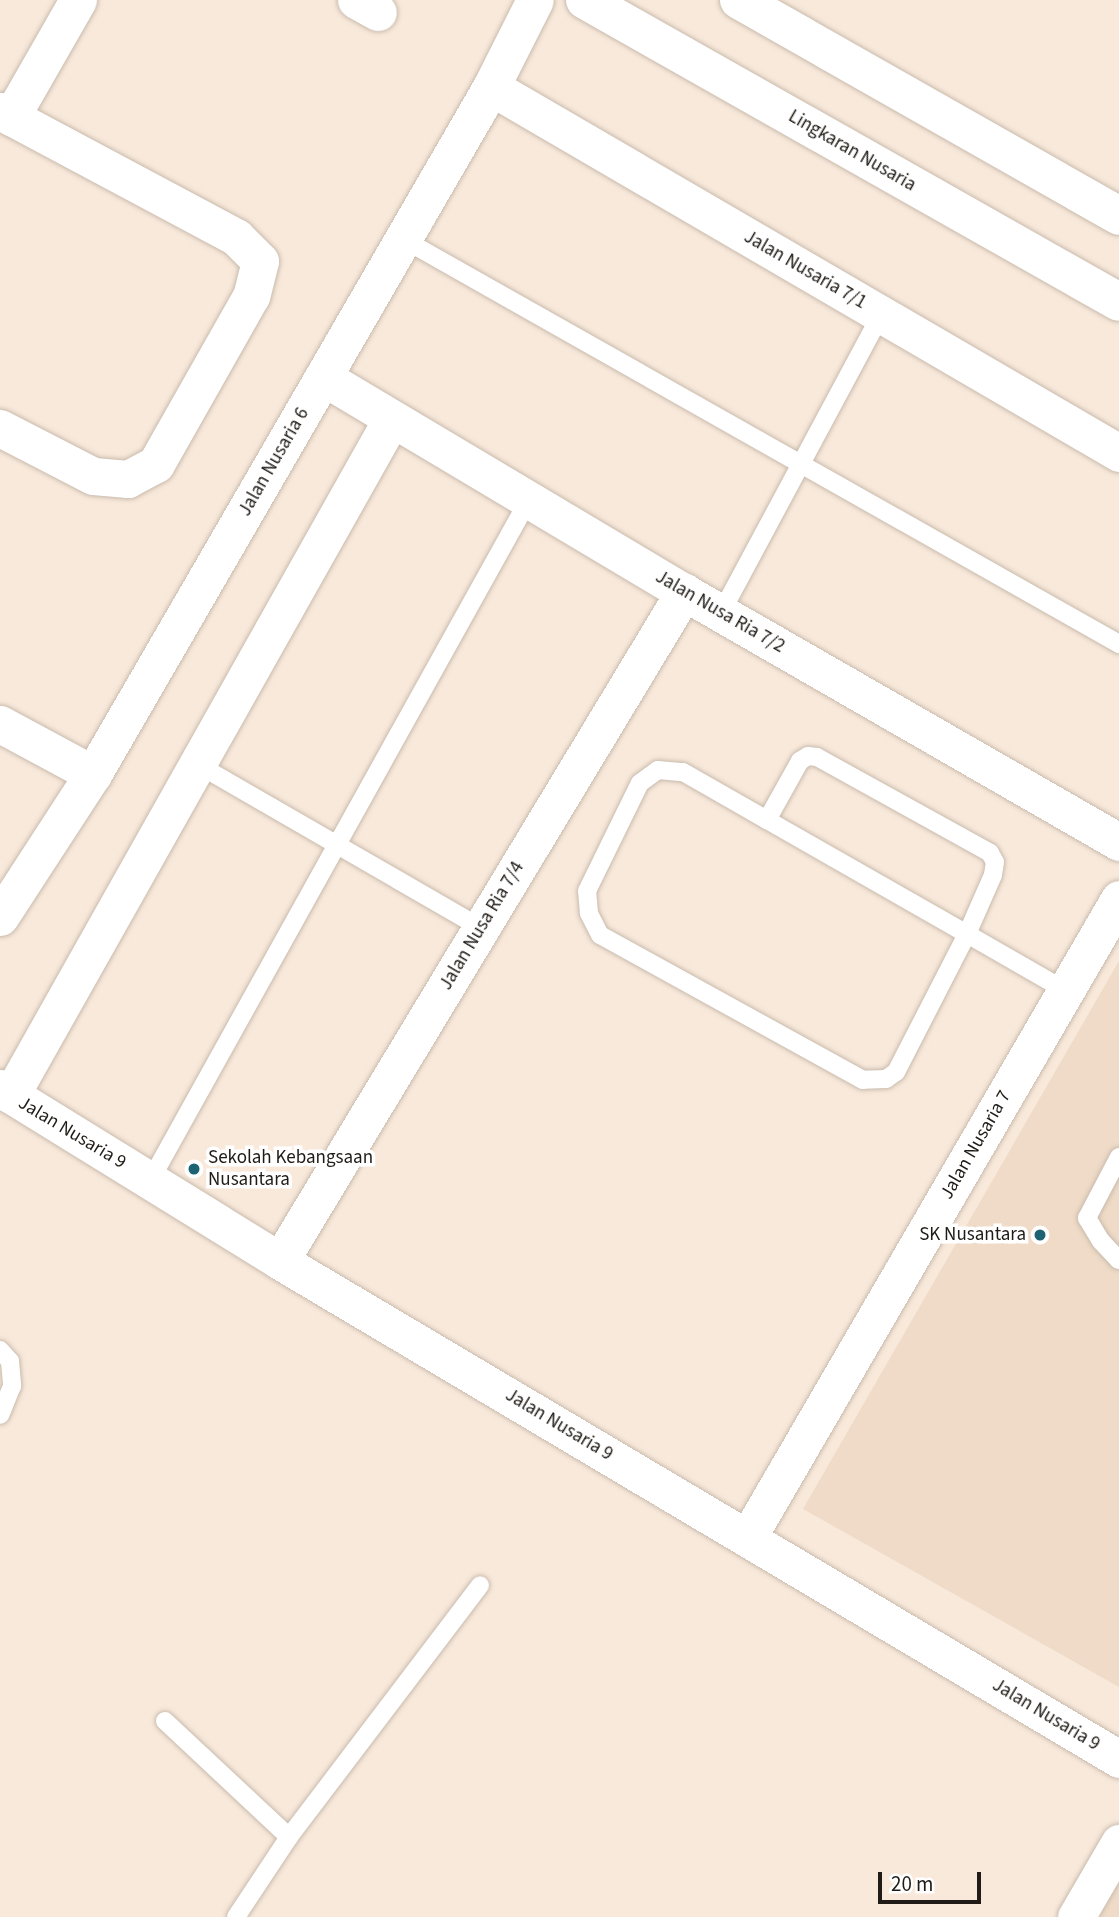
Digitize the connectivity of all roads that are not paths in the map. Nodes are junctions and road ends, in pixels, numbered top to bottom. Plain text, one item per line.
1 (78, 0) edge
2 (535, 0) edge
3 (585, 0) edge
4 (739, 0) edge
5 (491, 87) junction
6 (6, 114) edge
7 (1119, 216) edge
8 (403, 239) junction
9 (1119, 303) edge
10 (881, 314) junction
11 (323, 377) junction
12 (391, 420) junction
13 (0, 428) edge
14 (1119, 453) edge
15 (801, 464) junction
16 (528, 500) junction
17 (684, 592) junction
18 (721, 613) junction
19 (1119, 644) edge
20 (0, 724) edge
21 (197, 764) junction
22 (93, 774) junction
23 (767, 820) junction
24 (1119, 842) edge
25 (337, 844) junction
26 (1119, 899) edge
27 (0, 917) edge
28 (481, 928) junction
29 (967, 934) junction
30 (1066, 991) junction
31 (5, 1091) edge
32 (1119, 1157) edge
33 (150, 1181) junction
34 (1119, 1260) edge
35 (280, 1261) junction
36 (0, 1350) edge
37 (0, 1415) edge
38 (748, 1537) junction
39 (480, 1585) dead end
40 (165, 1721) dead end
41 (1119, 1759) edge
42 (289, 1837) junction
43 (1119, 1843) edge
44 (236, 1917) edge
45 (1076, 1917) edge

1 - 6 street
2 - 5 street, Jalan Nusaria 6
3 - 9 main road, Lingkaran Nusaria
4 - 7 main road
5 - 8 street, Jalan Nusaria 6
5 - 10 street, Jalan Nusaria 7/1
6 - 13 street
8 - 11 street, Jalan Nusaria 6
8 - 15 lane
10 - 14 street, Jalan Nusaria 7/1
10 - 15 lane
11 - 12 street, Jalan Nusa Ria 7/2
11 - 22 street, Jalan Nusaria 6
12 - 16 street, Jalan Nusa Ria 7/2
12 - 21 street
15 - 18 lane
15 - 19 lane
16 - 17 street, Jalan Nusa Ria 7/2
16 - 25 lane
17 - 18 street, Jalan Nusa Ria 7/2
17 - 28 street, Jalan Nusa Ria 7/4
18 - 24 street, Jalan Nusa Ria 7/2
20 - 22 street
21 - 25 lane
21 - 31 street
22 - 27 street, Jalan Nusaria 6
23 - 29 lane
23 - 29 lane
23 - 29 lane
25 - 28 lane
25 - 33 lane
26 - 30 street, Jalan Nusaria 7
28 - 35 street, Jalan Nusa Ria 7/4
29 - 30 lane
30 - 38 street, Jalan Nusaria 7
31 - 33 street, Jalan Nusaria 9
32 - 34 lane
33 - 35 street, Jalan Nusaria 9
35 - 38 street, Jalan Nusaria 9
36 - 37 lane
38 - 41 street, Jalan Nusaria 9
39 - 42 lane
40 - 42 lane
42 - 44 lane
43 - 45 street

